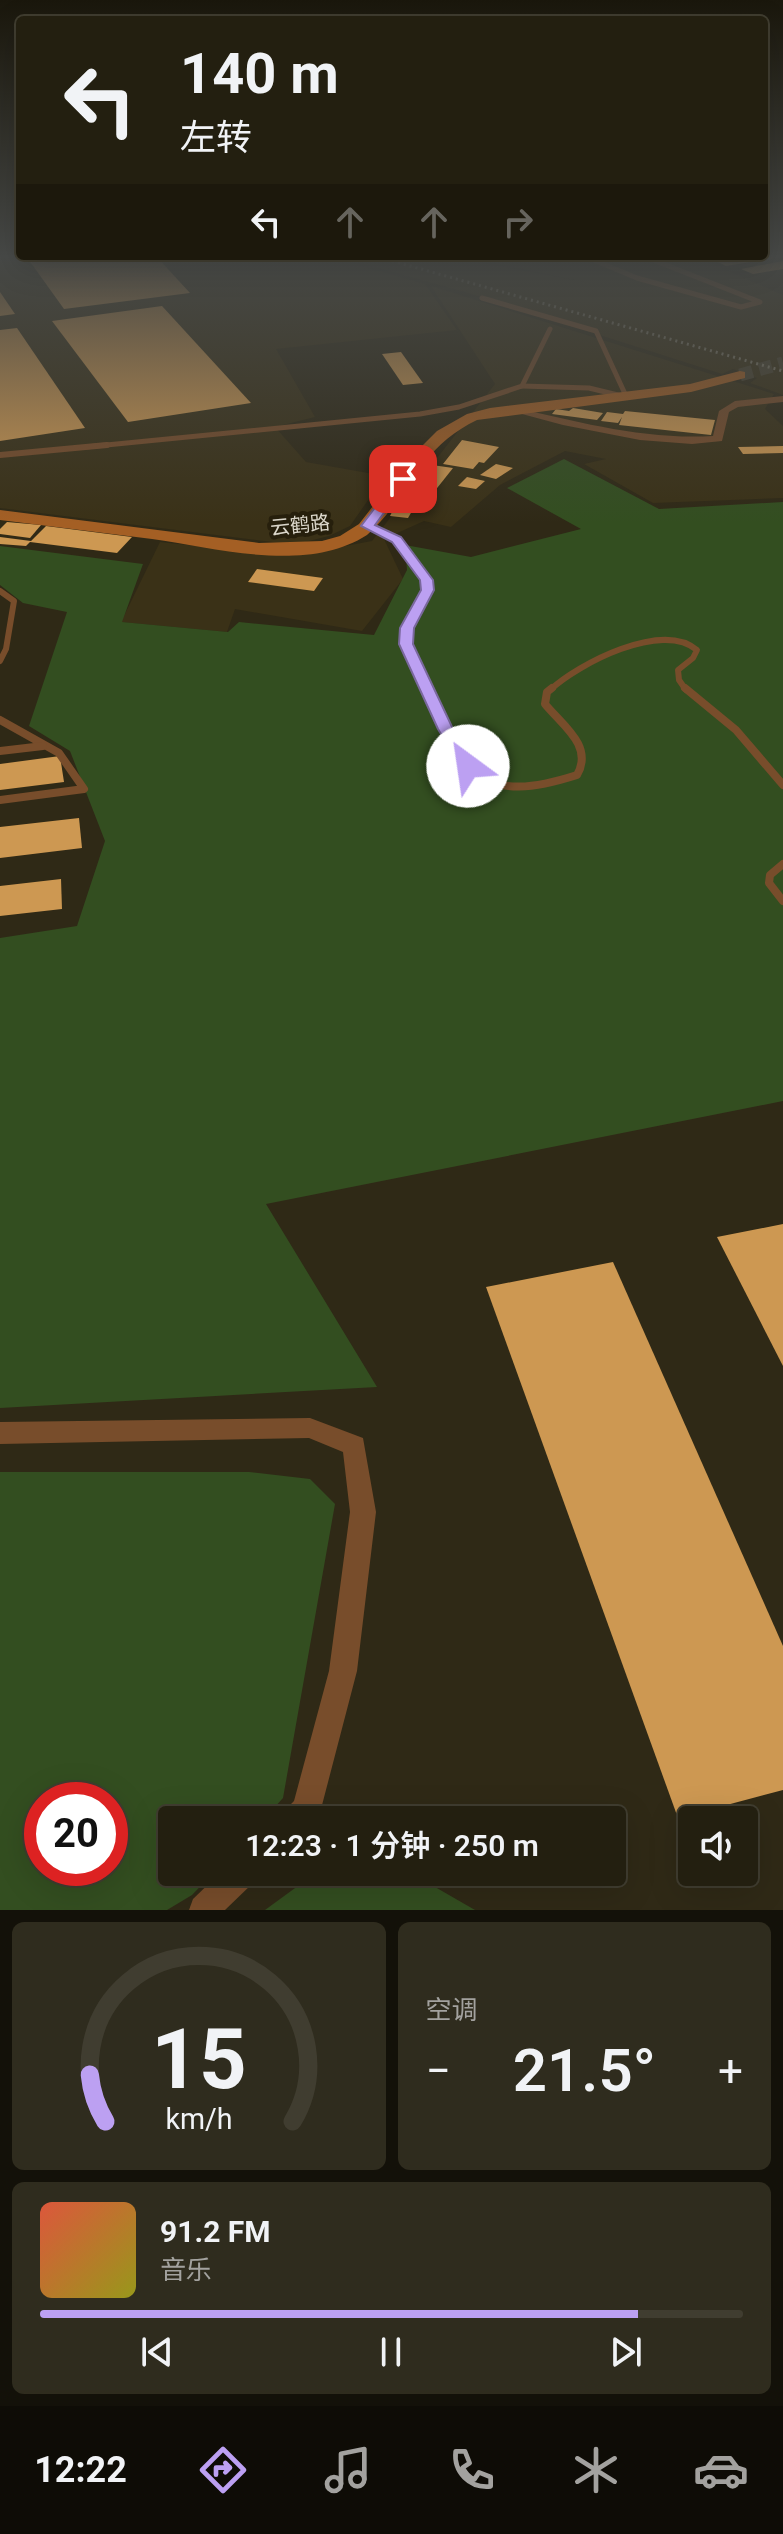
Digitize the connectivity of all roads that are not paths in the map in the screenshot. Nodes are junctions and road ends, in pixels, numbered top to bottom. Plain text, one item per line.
1 (542, 345) edge
2 (603, 345) edge
3 (740, 375) tunnel mouth
4 (522, 386) junction
5 (626, 396) junction
6 (783, 399) edge
7 (512, 410) junction
8 (0, 455) edge
9 (0, 515) edge
10 (367, 526) junction
11 (0, 591) edge
12 (0, 661) edge
13 (0, 720) edge
14 (43, 746) junction
15 (0, 751) edge
16 (783, 785) edge
17 (0, 800) edge
18 (783, 864) edge
19 (783, 901) edge
20 (0, 1433) edge
21 (307, 1806) edge
22 (228, 1886) edge
23 (204, 1910) edge

1 - 4 lane
2 - 5 lane
3 - 5 street, 云鹤路
4 - 5 lane
4 - 8 lane
5 - 7 street, 云鹤路
6 - 7 street
7 - 10 street, 云鹤路
9 - 10 street, 云鹤路
10 - 16 lane
11 - 12 lane
13 - 14 lane
14 - 15 lane
14 - 17 lane
18 - 19 lane
20 - 21 street
22 - 23 street

